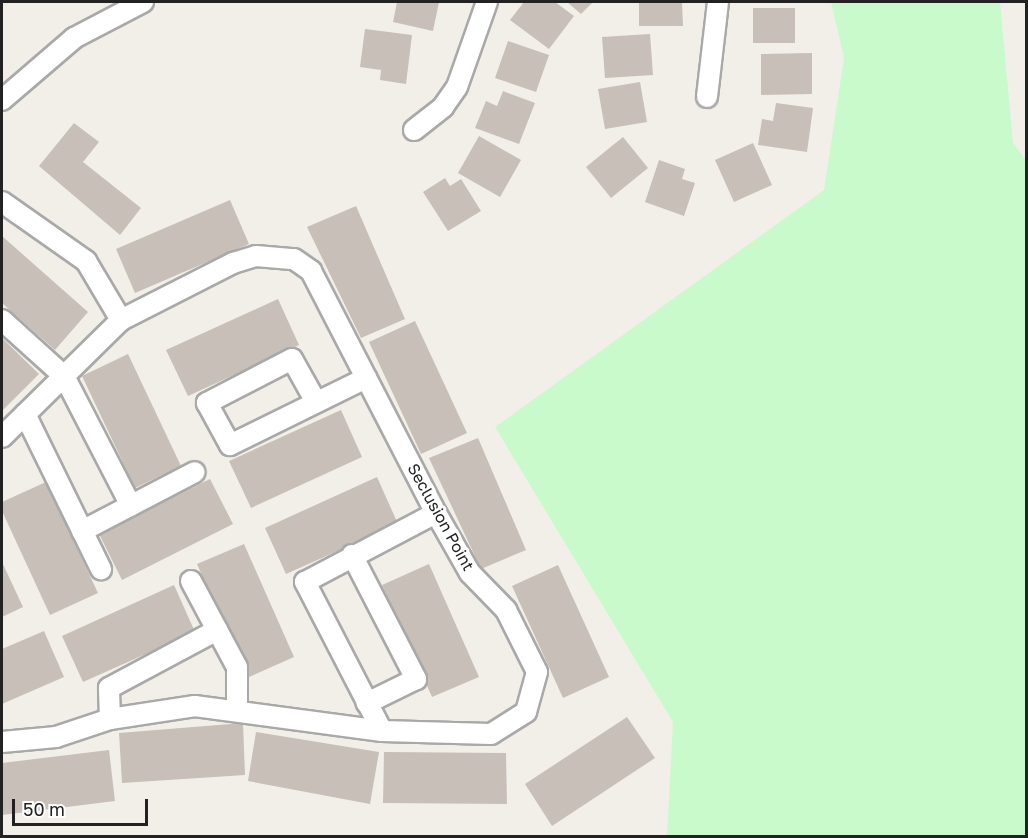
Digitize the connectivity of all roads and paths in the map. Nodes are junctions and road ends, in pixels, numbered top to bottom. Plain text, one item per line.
1 (143, 2) edge
2 (487, 2) edge
3 (718, 2) edge
4 (707, 97) dead end
5 (2, 100) edge
6 (414, 130) dead end
7 (2, 202) edge
8 (2, 320) edge
9 (121, 320) junction
10 (64, 376) junction
11 (366, 378) junction
12 (316, 402) junction
13 (25, 414) junction
14 (2, 436) edge
15 (195, 472) dead end
16 (131, 506) junction
17 (436, 513) junction
18 (82, 531) junction
19 (352, 555) junction
20 (101, 569) dead end
21 (191, 581) dead end
22 (217, 630) junction
23 (367, 703) junction
24 (237, 710) junction
25 (110, 719) junction
26 (382, 731) junction
27 (2, 742) edge

1 - 5 street
2 - 6 street
3 - 4 street
7 - 9 street
8 - 10 street
9 - 10 street, Seclusion Point
9 - 11 street, Seclusion Point
10 - 13 street, Seclusion Point
10 - 16 street
11 - 12 street
11 - 17 street, Seclusion Point
12 - 12 street
13 - 14 street, Seclusion Point
13 - 18 street
15 - 16 street
16 - 18 street
17 - 19 street
17 - 26 street, Seclusion Point
18 - 20 street
19 - 23 street
19 - 23 street
21 - 22 street
22 - 24 street
22 - 25 street
23 - 26 street
24 - 25 street, Seclusion Point
24 - 26 street, Seclusion Point
25 - 27 street, Seclusion Point

